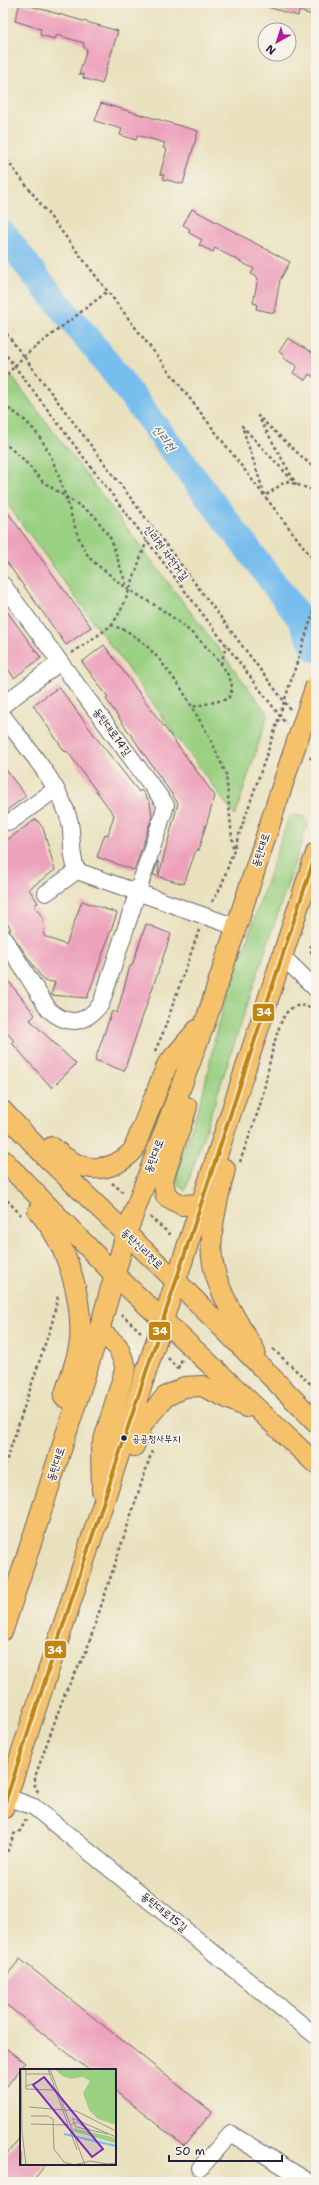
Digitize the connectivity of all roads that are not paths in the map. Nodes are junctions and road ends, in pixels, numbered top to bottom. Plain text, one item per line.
1 (3, 585) edge
2 (60, 662) junction
3 (316, 685) edge
4 (3, 705) edge
5 (3, 716) edge
6 (56, 789) junction
7 (10, 822) dead end
8 (316, 853) edge
9 (77, 871) junction
10 (137, 892) junction
11 (46, 893) dead end
12 (236, 927) junction
13 (3, 937) edge
14 (282, 956) junction
15 (316, 989) edge
16 (207, 1018) junction
17 (252, 1046) junction
18 (3, 1095) edge
19 (3, 1111) edge
20 (3, 1160) edge
21 (3, 1170) edge
22 (201, 1204) junction
23 (126, 1234) junction
24 (115, 1275) junction
25 (176, 1281) junction
26 (164, 1318) junction
27 (97, 1338) junction
28 (273, 1380) junction
29 (270, 1422) junction
30 (316, 1422) edge
31 (316, 1464) edge
32 (53, 1475) junction
33 (103, 1505) junction
34 (3, 1630) edge
35 (5, 1803) edge
36 (316, 2036) edge
37 (200, 2168) dead end
38 (309, 2182) edge

1 - 2 street, 동탄대로14길
2 - 4 street
2 - 10 street, 동탄대로14길
3 - 12 main road, 동탄대로, bridge
5 - 6 street
6 - 7 street
6 - 9 street
8 - 14 main road
9 - 10 street
9 - 11 street
10 - 12 street
10 - 13 street, 동탄대로14길
12 - 16 main road, 동탄대로
14 - 15 street
14 - 17 main road
16 - 18 main road
16 - 22 main road
16 - 23 main road, 동탄대로
17 - 22 main road
17 - 28 main road
19 - 23 main road, 동탄신리천로
20 - 24 main road
21 - 32 main road
22 - 25 main road
23 - 24 main road, 동탄대로
23 - 25 main road, 동탄신리천로
24 - 26 main road
24 - 27 main road, 동탄대로
25 - 26 main road
25 - 28 main road, 동탄신리천로
26 - 29 main road
26 - 33 main road
27 - 32 main road, 동탄대로
27 - 33 main road
28 - 30 main road, 동탄신리천로
29 - 31 main road
29 - 33 main road
32 - 34 main road, 동탄대로
33 - 35 main road
35 - 36 street, 동탄대로15길
37 - 38 street

